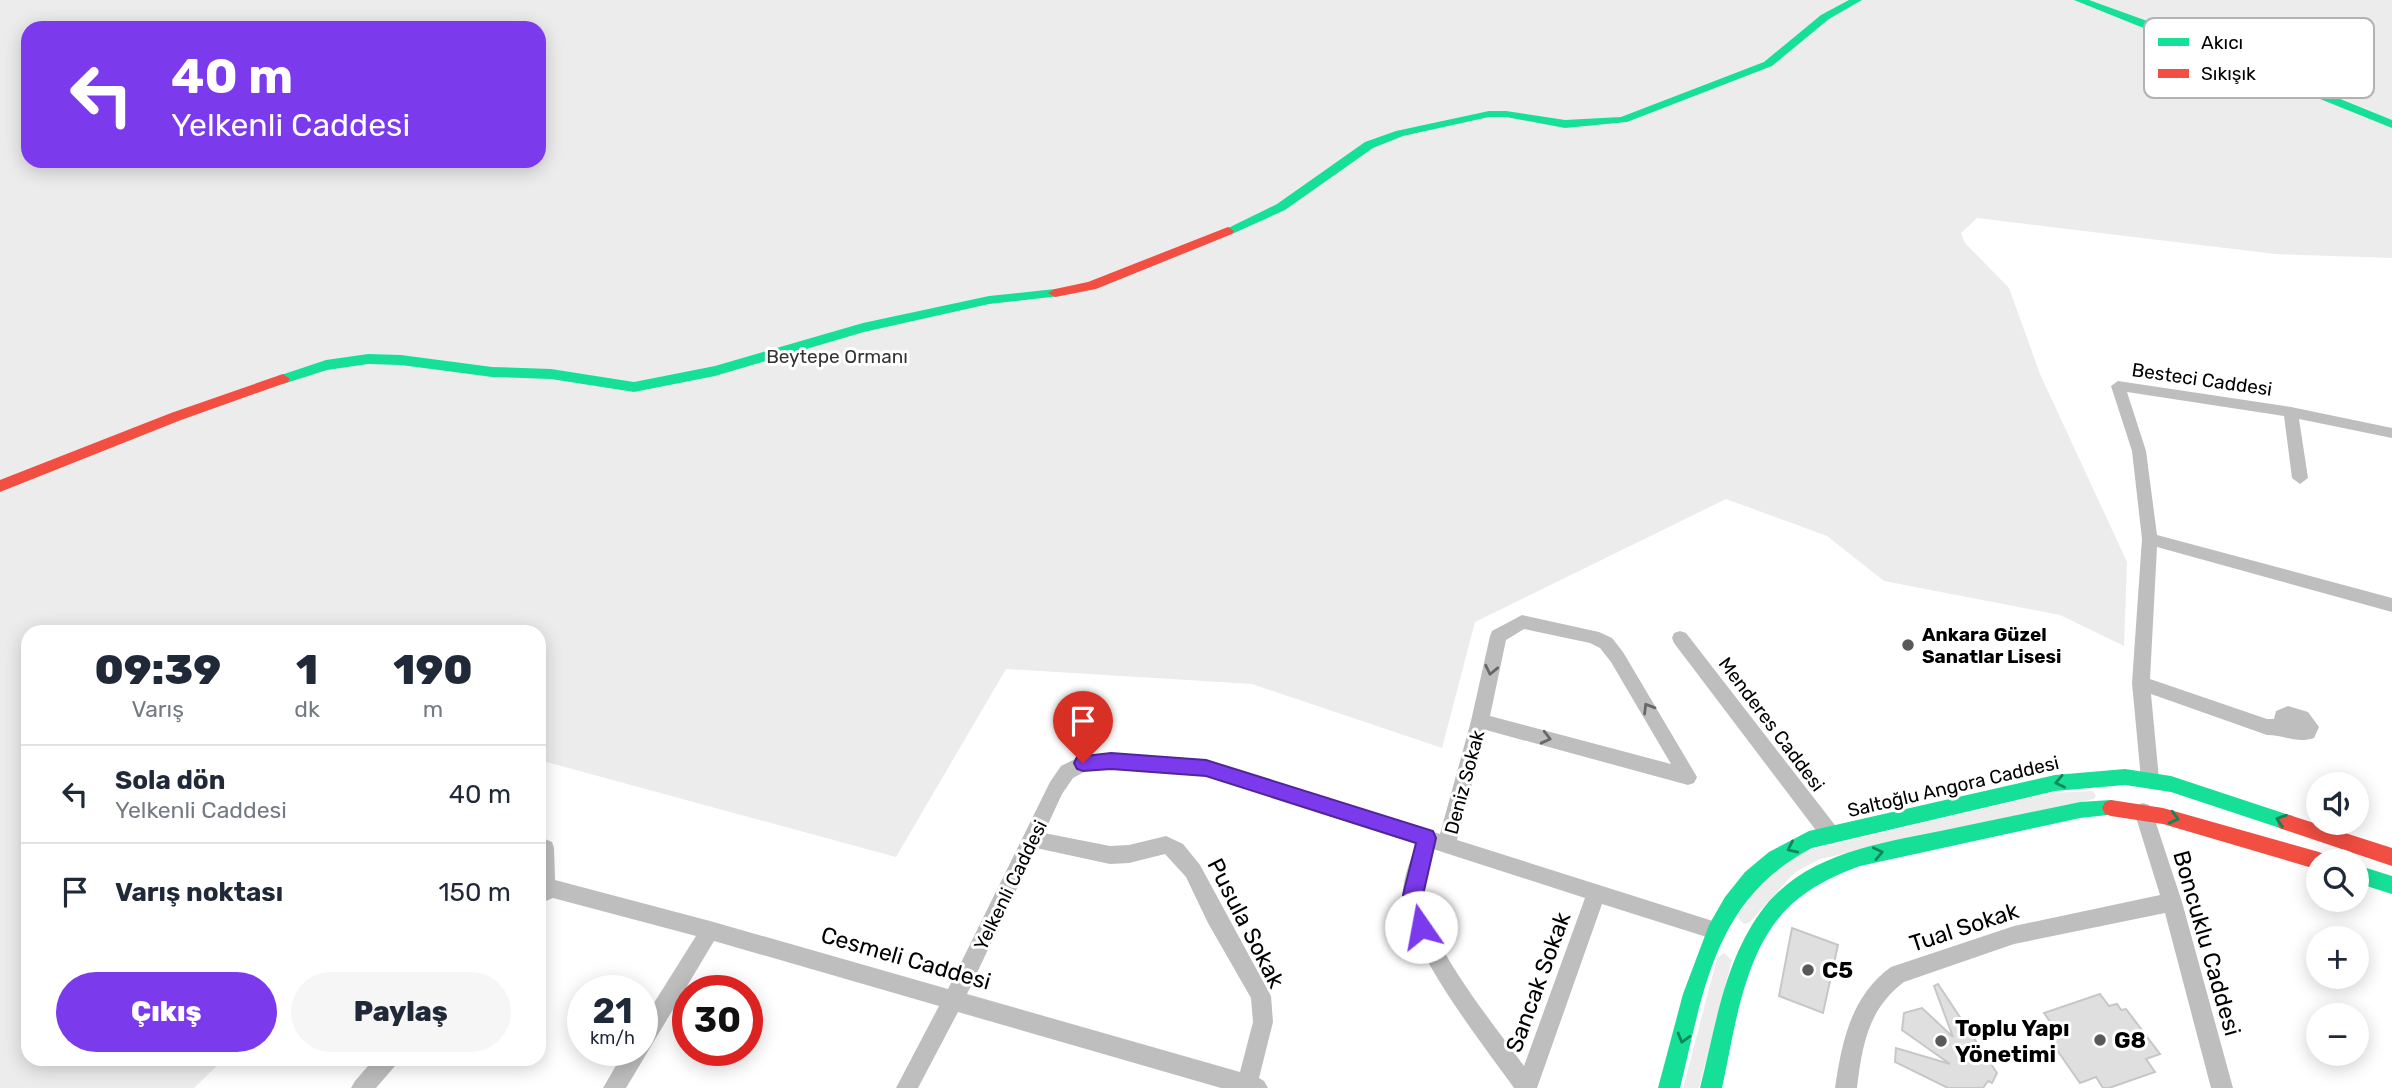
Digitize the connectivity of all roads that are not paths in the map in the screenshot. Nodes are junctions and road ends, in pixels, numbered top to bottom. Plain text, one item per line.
1 (1857, 0) edge
2 (2079, 0) edge
3 (2094, 0) edge
4 (2144, 18) edge
5 (2144, 26) edge
6 (2326, 98) edge
7 (2359, 98) edge
8 (2392, 110) edge
9 (2392, 124) edge
10 (2291, 412) junction
11 (2392, 433) edge
12 (2300, 478) dead end
13 (0, 486) edge
14 (2150, 539) junction
15 (2392, 605) edge
16 (1680, 638) dead end
17 (2141, 683) junction
18 (1480, 722) junction
19 (2285, 727) dead end
20 (2150, 779) junction
21 (2143, 811) junction
22 (1831, 835) junction
23 (1427, 838) junction
24 (1033, 839) junction
25 (1447, 844) junction
26 (2392, 856) edge
27 (2306, 857) edge
28 (2369, 878) edge
29 (2392, 885) edge
30 (546, 892) edge
31 (1596, 894) junction
32 (2172, 902) junction
33 (710, 930) junction
34 (1732, 941) junction
35 (954, 999) junction
36 (658, 1016) edge
37 (382, 1066) edge
38 (627, 1066) edge
39 (1250, 1087) edge
40 (1526, 1087) edge
41 (362, 1088) edge
42 (614, 1088) edge
43 (907, 1088) edge
44 (1669, 1088) edge
45 (1711, 1088) edge
46 (1847, 1088) edge
47 (2222, 1088) edge

1 - 13 street
2 - 5 street
3 - 4 street
6 - 9 street
7 - 8 street
10 - 11 street, Besteci Caddesi
10 - 12 street
10 - 14 street, Besteci Caddesi
14 - 15 street
14 - 17 street
16 - 22 street, Menderes Caddesi
17 - 19 street
17 - 20 street
18 -> 18 street, Deniz Sokak
18 - 25 street, Deniz Sokak
20 - 21 street
20 -> 22 street, Saltoğlu Angora Caddesi
26 -> 20 street, Saltoğlu Angora Caddesi
21 -> 27 street, Saltoğlu Angora Caddesi
21 - 32 street, Boncuklu Caddesi
34 -> 21 street, Saltoğlu Angora Caddesi
22 -> 34 street, Saltoğlu Angora Caddesi
23 - 24 street, Yelkenli Caddesi
23 - 25 street, Yelkenli Caddesi
23 - 40 street
24 - 35 street, Yelkenli Caddesi
24 - 39 street, Pusula Sokak
25 - 31 street, Yelkenli Caddesi
28 - 29 street
30 - 33 street, Cesmeli Caddesi
31 - 34 street, Yelkenli Caddesi
31 - 40 street, Sancak Sokak
32 - 46 street, Tual Sokak
32 - 47 street, Boncuklu Caddesi
33 - 35 street, Cesmeli Caddesi
33 - 36 street
34 -> 44 street, Saltoğlu Angora Caddesi
34 - 45 street, Saltoğlu Angora Caddesi
35 - 39 street, Cesmeli Caddesi
35 - 43 street, Yelkenli Caddesi
37 - 41 street
38 - 42 street

